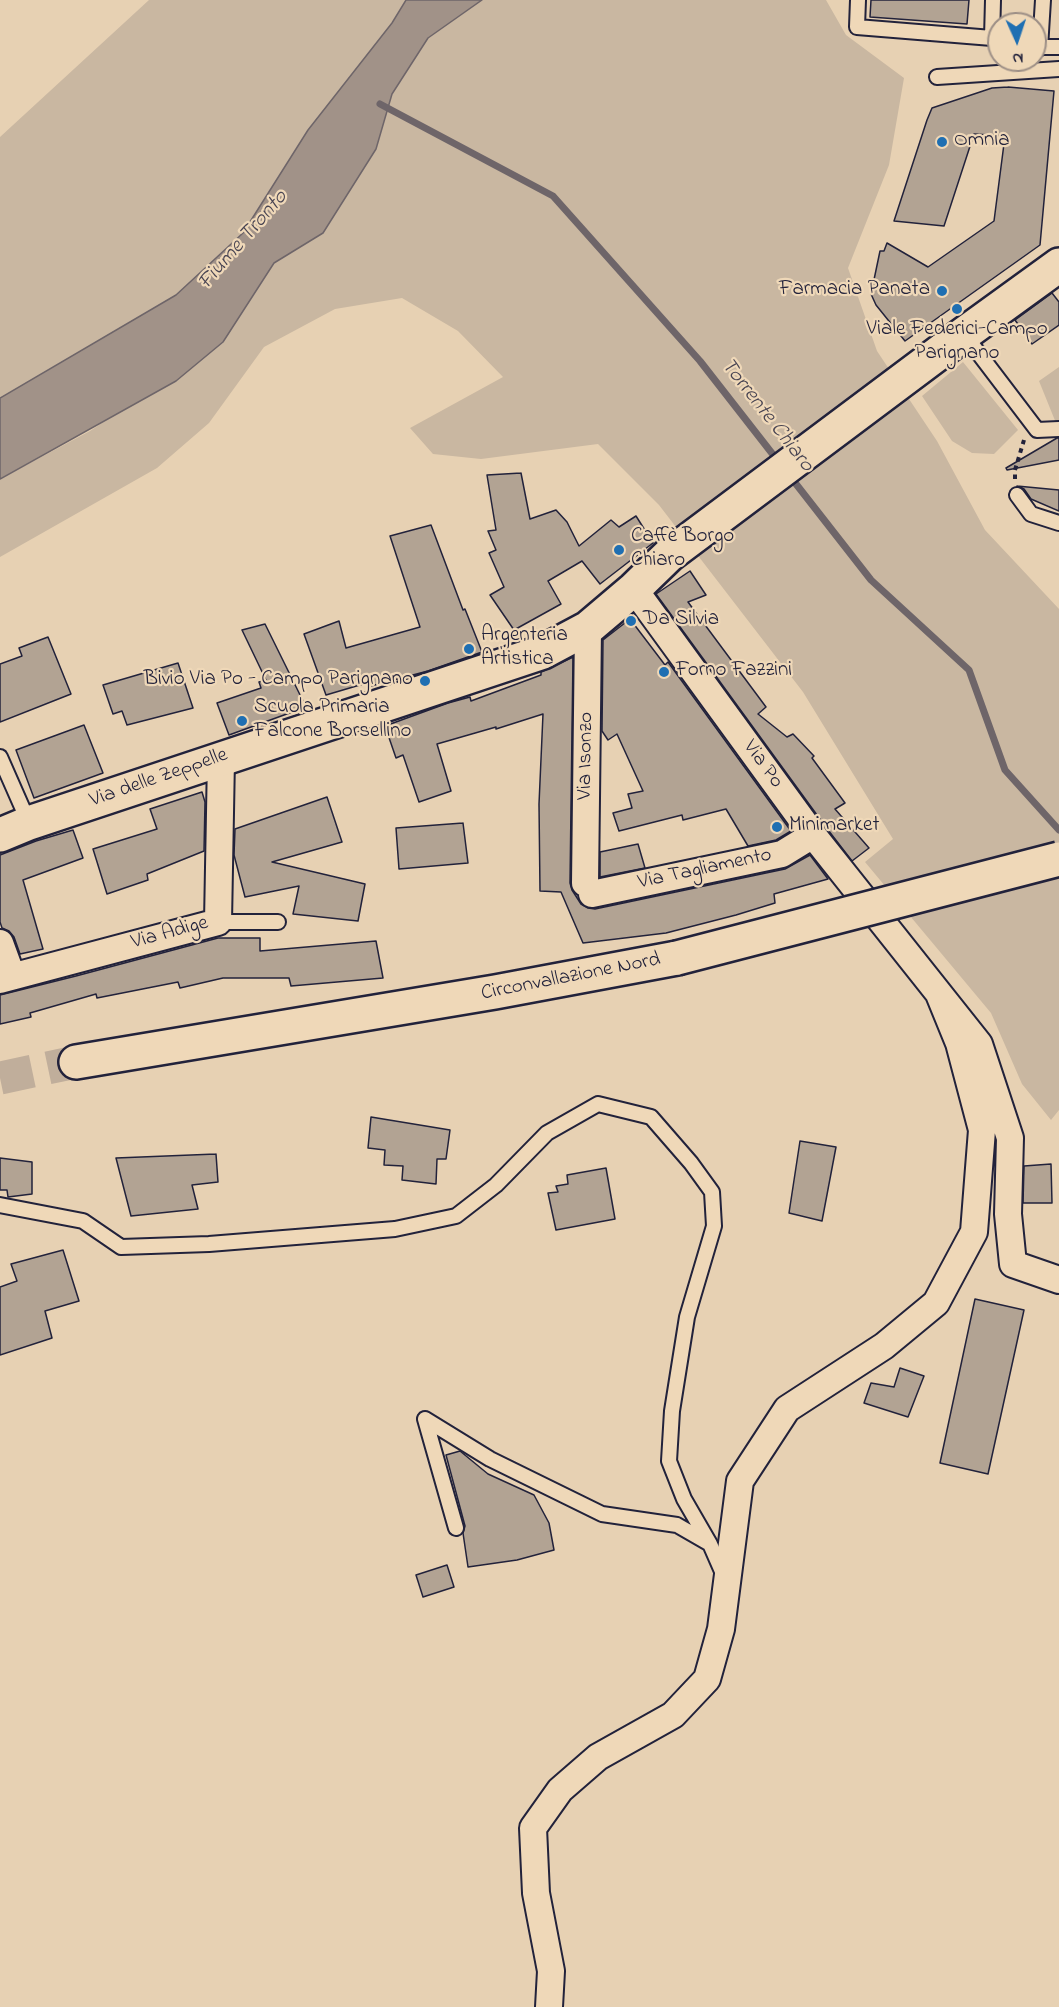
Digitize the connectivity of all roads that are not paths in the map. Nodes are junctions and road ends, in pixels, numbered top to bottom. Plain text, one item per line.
1 (858, 0) edge
2 (987, 38) edge
3 (1059, 69) edge
4 (937, 77) dead end
5 (1059, 265) edge
6 (964, 334) junction
7 (1059, 429) edge
8 (1017, 495) road end
9 (1059, 523) edge
10 (634, 589) junction
11 (588, 628) junction
12 (0, 757) edge
13 (221, 758) junction
14 (14, 829) edge
15 (813, 835) junction
16 (1059, 859) edge
17 (589, 889) joint
18 (218, 922) junction
19 (278, 922) dead end
20 (0, 944) edge
21 (6, 978) edge
22 (939, 994) junction
23 (76, 1062) tunnel mouth
24 (0, 1205) edge
25 (1013, 1264) junction
26 (1059, 1267) edge
27 (1059, 1280) edge
28 (456, 1528) dead end
29 (710, 1544) junction
30 (726, 1581) junction
31 (549, 2007) edge

1 - 2 lane
3 - 4 lane
5 - 6 street, Via delle Zeppelle
6 - 7 lane
6 - 10 street, Via delle Zeppelle
8 - 9 lane
10 - 11 street, Via delle Zeppelle
10 - 15 street, Via Po
11 - 13 street, Via delle Zeppelle
11 - 17 street, Via Isonzo
12 - 14 lane
13 - 14 street, Via delle Zeppelle
13 - 18 street, Via Adige
15 - 17 street, Via Tagliamento
15 - 22 street, Via Po
16 - 23 street, Circonvallazione Nord, bridge
18 - 19 lane
18 - 21 street, Via Adige
20 - 21 street
22 - 25 street
22 - 30 street
24 - 29 lane
25 - 26 street
25 - 27 street
28 - 29 lane
29 - 30 lane
30 - 31 street

